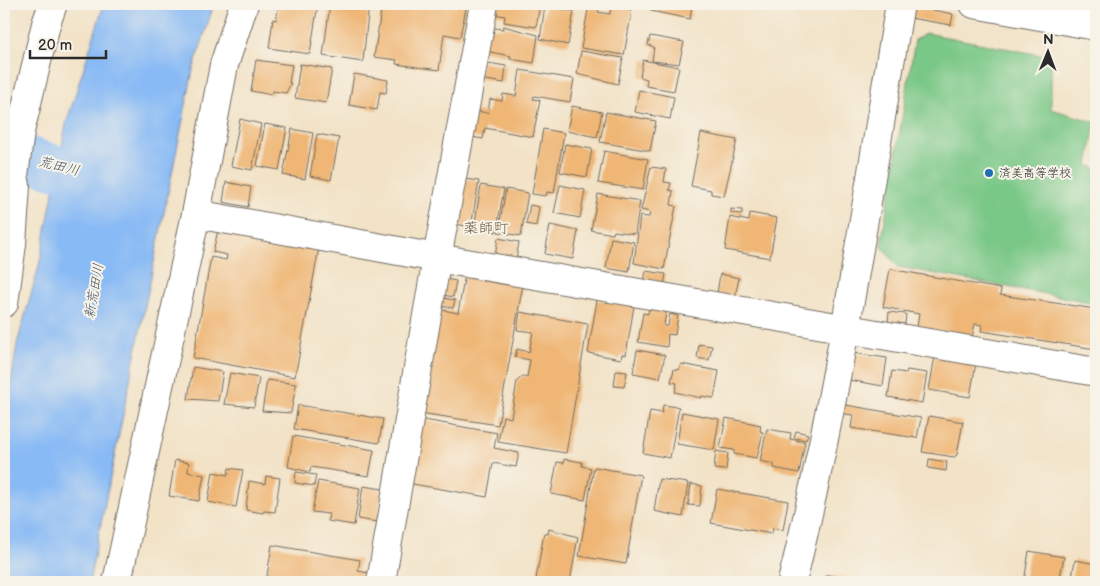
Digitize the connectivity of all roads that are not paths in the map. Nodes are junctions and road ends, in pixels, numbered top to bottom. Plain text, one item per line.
1 (53, 4) edge
2 (244, 4) edge
3 (484, 4) edge
4 (900, 4) edge
5 (974, 4) edge
6 (1096, 26) edge
7 (14, 116) edge
8 (10, 184) edge
9 (196, 214) junction
10 (437, 258) junction
11 (4, 304) edge
12 (845, 327) junction
13 (1096, 372) edge
14 (117, 582) edge
15 (381, 582) edge
16 (792, 582) edge

1 - 7 street
2 - 9 street
3 - 10 street
4 - 12 street
5 - 6 street
7 - 8 street
8 - 11 street
9 - 10 street
9 - 14 street
10 - 12 street
10 - 15 street
12 - 13 street
12 - 16 street

